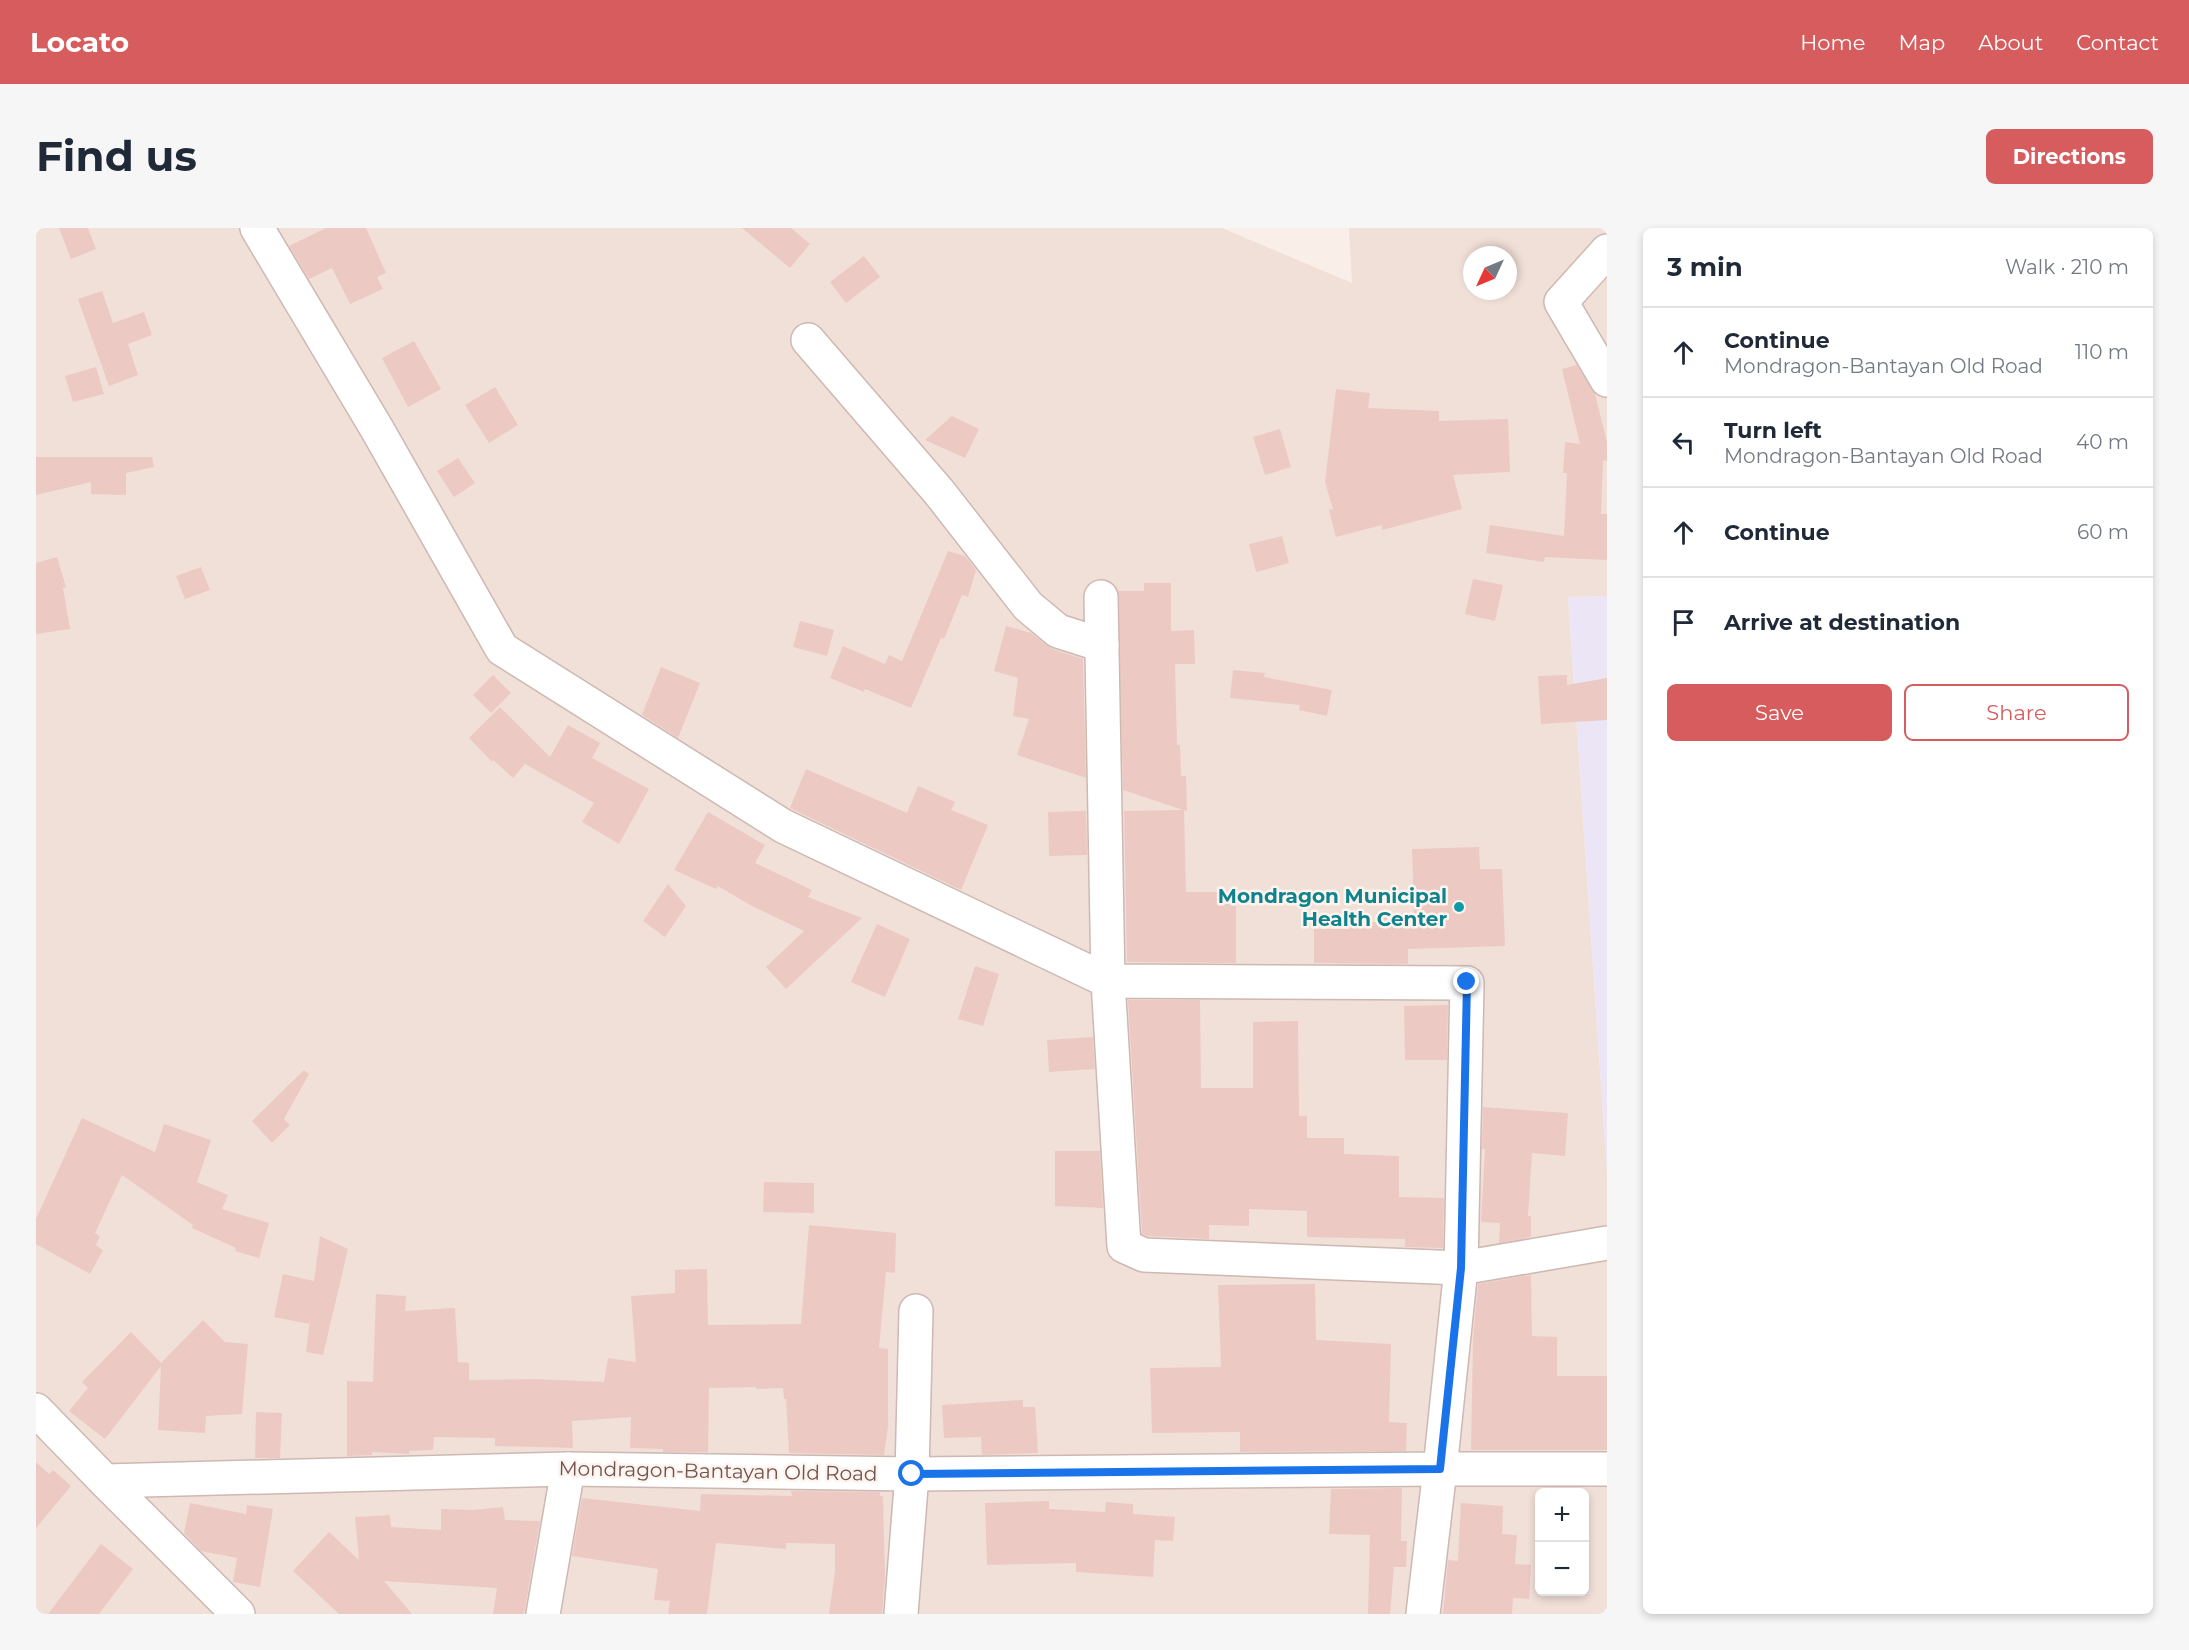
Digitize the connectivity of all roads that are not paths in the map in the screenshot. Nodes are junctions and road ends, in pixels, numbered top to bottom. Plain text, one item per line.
1 (257, 228) edge
2 (1607, 251) edge
3 (808, 340) dead end
4 (1607, 380) edge
5 (1101, 597) dead end
6 (1102, 645) junction
7 (1108, 981) junction
8 (1607, 1243) edge
9 (1461, 1268) junction
10 (916, 1311) dead end
11 (36, 1410) edge
12 (568, 1469) junction
13 (1440, 1469) junction
14 (1607, 1469) edge
15 (912, 1474) junction
16 (105, 1481) junction
17 (238, 1614) edge
18 (543, 1614) edge
19 (901, 1614) edge
20 (1423, 1614) edge

1 - 7 street
2 - 4 street
3 - 6 street
5 - 6 street
6 - 7 street
7 - 9 street
7 - 9 street
8 - 9 street
9 - 13 street
10 - 15 street
11 - 16 street
12 - 15 street, Mondragon-Bantayan Old Road
12 - 16 street, Mondragon-Bantayan Old Road
12 - 18 street
13 - 14 street, Mondragon-Bantayan Old Road
13 - 15 street, Mondragon-Bantayan Old Road
13 - 20 street
15 - 19 street
16 - 17 street

